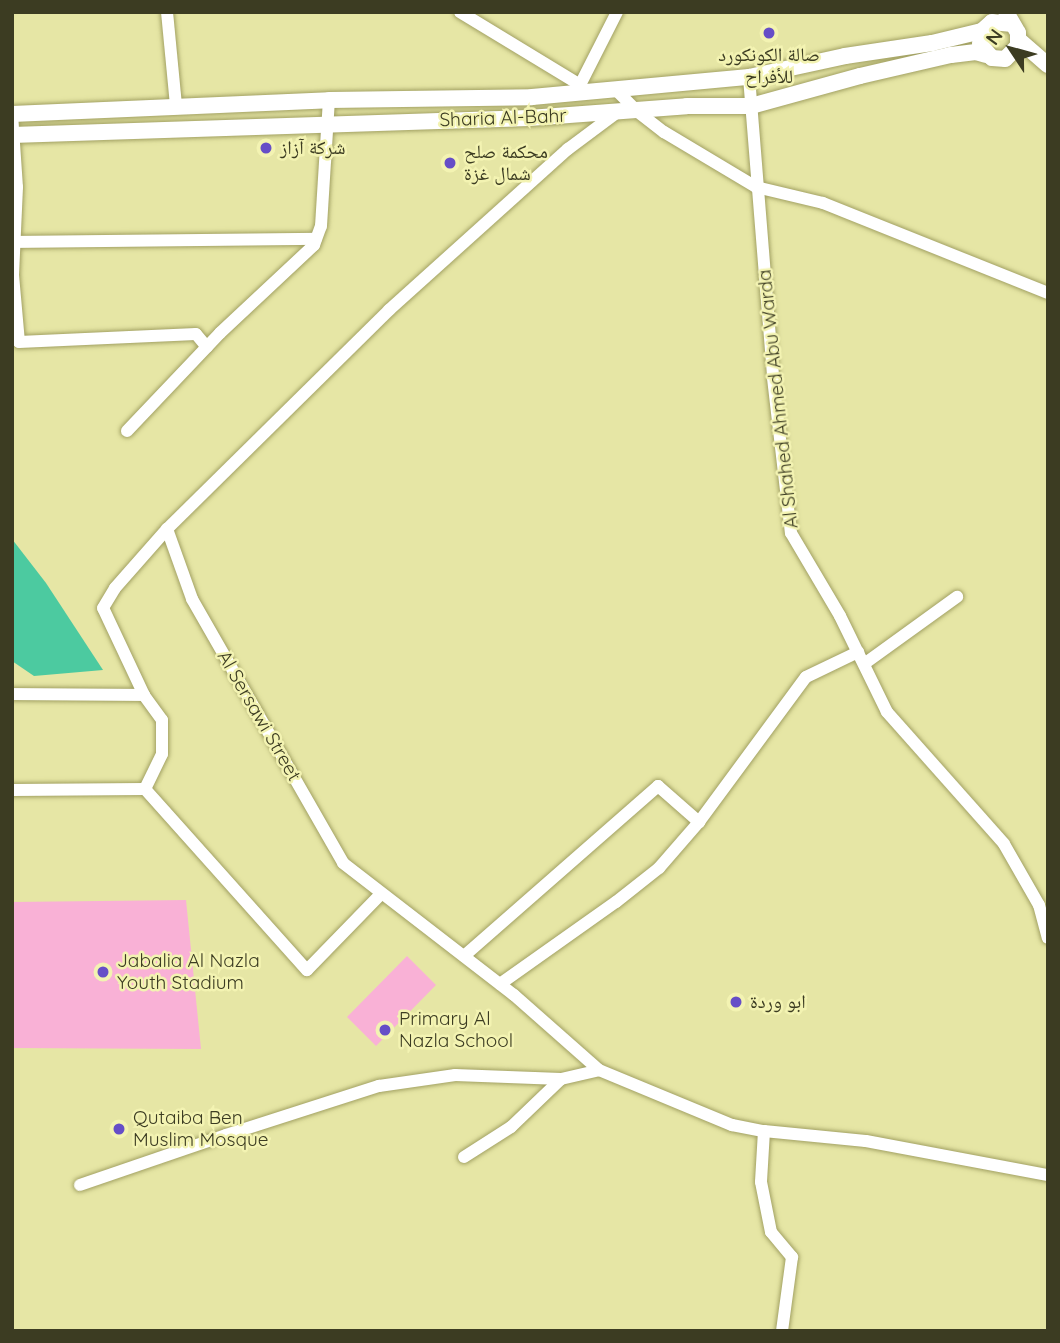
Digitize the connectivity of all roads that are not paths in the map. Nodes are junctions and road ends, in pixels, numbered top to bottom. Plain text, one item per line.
1 (167, 12) edge
2 (460, 12) edge
3 (617, 12) edge
4 (1008, 18) edge
5 (982, 31) junction
6 (1019, 40) junction
7 (986, 55) junction
8 (1048, 65) edge
9 (749, 77) junction
10 (579, 89) junction
11 (616, 90) junction
12 (329, 100) junction
13 (176, 106) junction
14 (751, 106) junction
15 (638, 112) junction
16 (12, 114) edge
17 (615, 114) junction
18 (326, 124) junction
19 (13, 135) edge
20 (756, 187) junction
21 (316, 239) junction
22 (15, 242) junction
23 (1048, 293) edge
24 (207, 347) junction
25 (127, 431) dead end
26 (167, 529) junction
27 (957, 597) dead end
28 (861, 658) junction
29 (12, 694) edge
30 (144, 695) junction
31 (145, 789) junction
32 (12, 790) edge
33 (699, 822) junction
34 (376, 891) junction
35 (1048, 937) edge
36 (464, 956) junction
37 (500, 984) junction
38 (598, 1070) junction
39 (561, 1079) junction
40 (764, 1131) junction
41 (464, 1157) dead end
42 (1048, 1175) edge
43 (80, 1185) dead end
44 (782, 1331) edge

1 - 13 street
2 - 10 street
3 - 10 street
4 - 5 main road
4 - 6 main road
5 - 7 main road
5 - 9 main road, Sharia Al-Bahr
6 - 7 main road
6 - 8 main road
7 - 14 main road, Sharia Al-Bahr
9 - 11 main road, Sharia Al-Bahr
9 - 14 street, Al Shahed Ahmed Abu Warda
10 - 11 main road, Sharia Al-Bahr
10 - 12 main road, Sharia Al-Bahr
11 - 15 street
12 - 13 main road, Sharia Al-Bahr
12 - 18 street
13 - 16 main road, Sharia Al-Bahr
14 - 15 main road, Sharia Al-Bahr
14 - 20 street, Al Shahed Ahmed Abu Warda
15 - 17 main road, Sharia Al-Bahr
15 - 20 street
16 - 19 street
17 - 18 main road, Sharia Al-Bahr
17 - 26 street
18 - 19 main road, Sharia Al-Bahr
18 - 21 street
19 - 22 street
20 - 23 street
20 - 28 street, Al Shahed Ahmed Abu Warda
21 - 22 street
21 - 24 street
22 - 24 street
24 - 25 street
26 - 30 street
26 - 34 street, Al Sersawi Street
27 - 28 street
28 - 33 street
28 - 35 street, Al Shahed Ahmed Abu Warda
29 - 30 street
30 - 31 street
31 - 32 street
31 - 34 street
33 - 36 street
33 - 37 street
34 - 36 street, Al Sersawi Street
36 - 37 street, Al Sersawi Street
37 - 38 street, Al Sersawi Street
38 - 39 street
38 - 40 street, Al Sersawi Street
39 - 41 street
39 - 43 street
40 - 42 street, Al Sersawi Street
40 - 44 street

